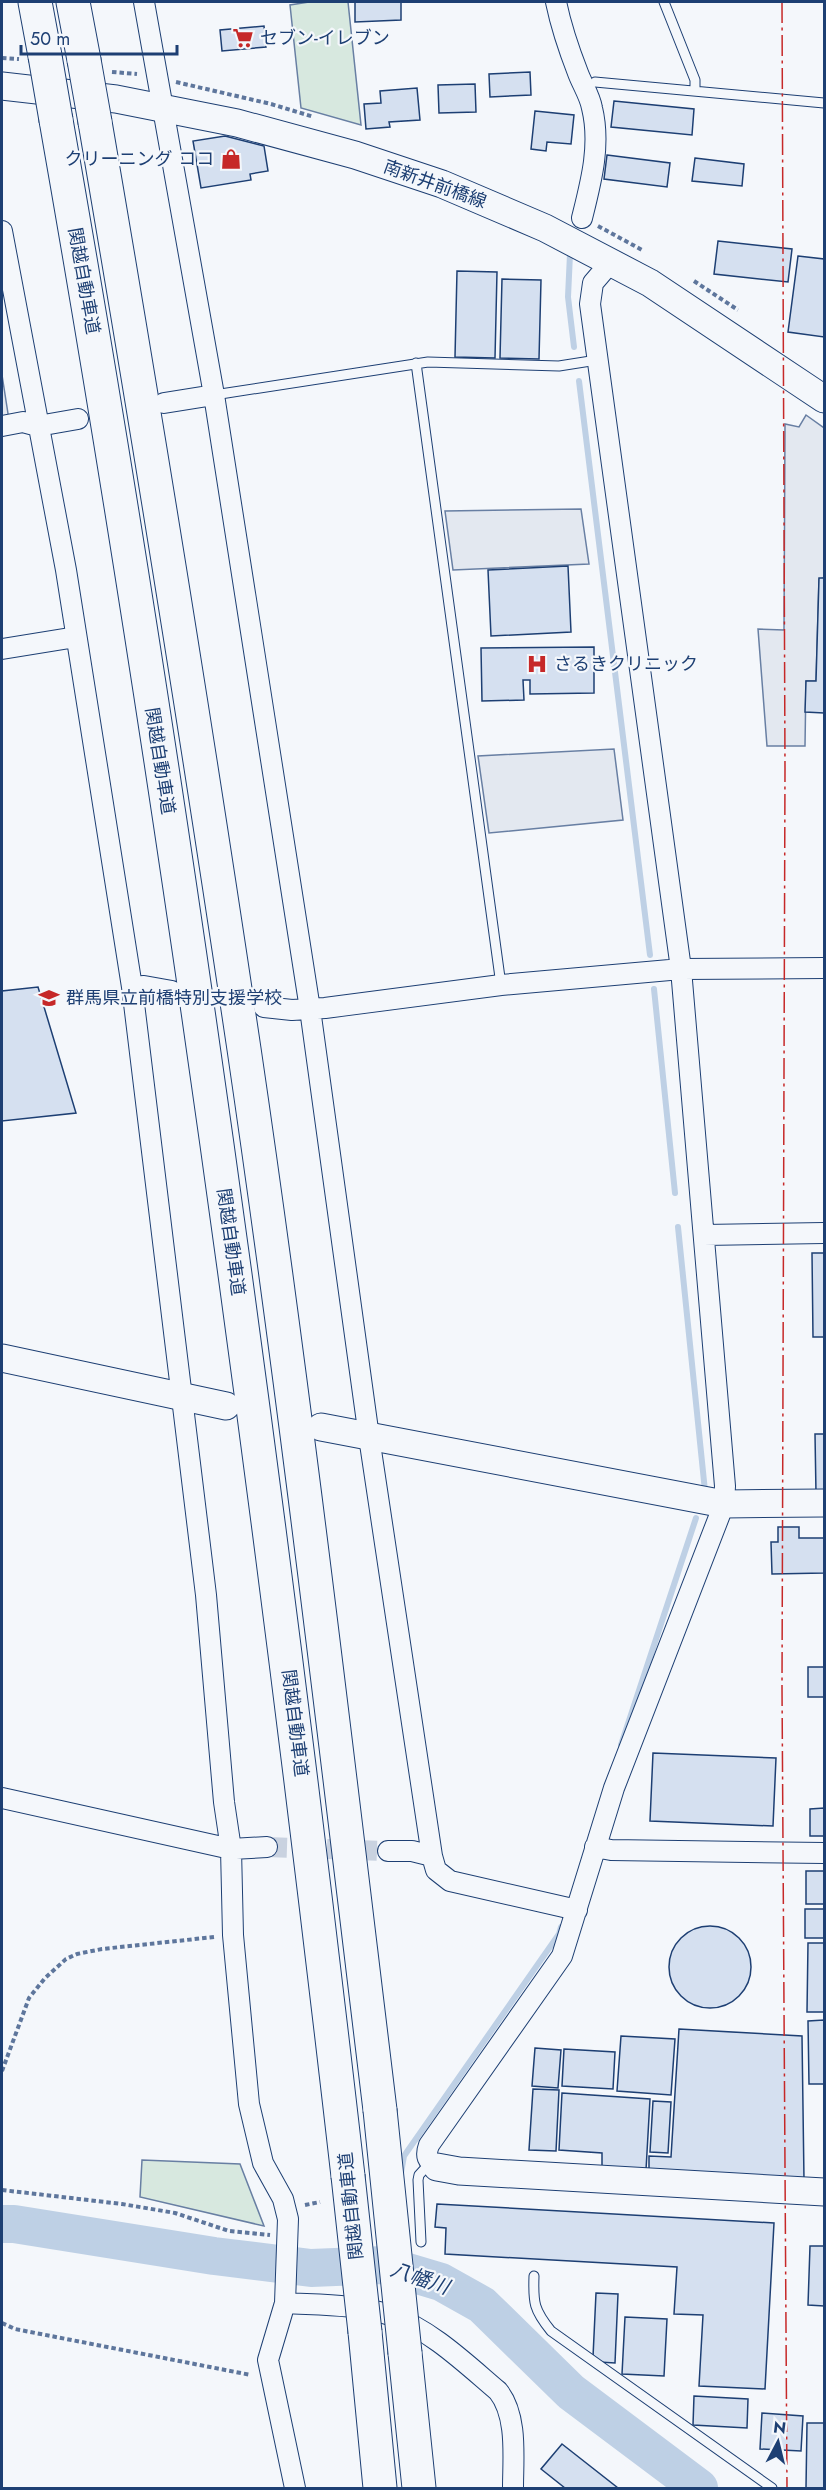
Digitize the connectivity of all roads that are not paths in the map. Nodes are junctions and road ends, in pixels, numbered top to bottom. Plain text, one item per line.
1 (34, 2) edge
2 (73, 2) edge
3 (144, 2) edge
4 (556, 2) edge
5 (664, 2) edge
6 (595, 82) dead end
7 (2, 86) edge
8 (695, 90) junction
9 (825, 103) edge
10 (162, 107) junction
11 (582, 218) dead end
12 (2, 231) edge
13 (611, 262) junction
14 (597, 360) junction
15 (416, 363) junction
16 (214, 395) junction
17 (825, 399) edge
18 (164, 403) dead end
19 (78, 419) dead end
20 (2, 426) edge
21 (38, 426) junction
22 (76, 637) junction
23 (2, 649) edge
24 (825, 968) edge
25 (681, 969) junction
26 (501, 985) junction
27 (132, 987) junction
28 (171, 991) dead end
29 (264, 1007) dead end
30 (310, 1009) junction
31 (825, 1233) edge
32 (704, 1235) junction
33 (2, 1358) edge
34 (182, 1397) junction
35 (226, 1406) dead end
36 (321, 1426) dead end
37 (369, 1437) junction
38 (825, 1503) edge
39 (724, 1504) junction
40 (2, 1798) edge
41 (267, 1847) tunnel mouth
42 (595, 1847) junction
43 (231, 1849) junction
44 (388, 1851) tunnel mouth
45 (825, 1853) edge
46 (432, 1856) junction
47 (577, 1910) junction
48 (434, 2165) junction
49 (825, 2192) edge
50 (421, 2242) dead end
51 (534, 2276) dead end
52 (285, 2298) junction
53 (295, 2488) edge
54 (380, 2488) edge
55 (419, 2488) edge
56 (513, 2488) edge
57 (772, 2488) edge

1 - 54 highway, 関越自動車道, bridge
2 - 55 highway, 関越自動車道, bridge
3 - 10 street
4 - 11 street
5 - 8 lane
6 - 8 lane
7 - 10 street, 南新井前橋線
8 - 9 lane
10 - 13 street, 南新井前橋線
10 - 16 street
12 - 21 street
13 - 14 street
13 - 17 street, 南新井前橋線
14 - 15 lane
14 - 25 street
15 - 16 lane
15 - 26 lane
16 - 18 street
16 - 30 street
19 - 21 street
20 - 21 street
21 - 22 street
22 - 23 street
22 - 27 street
24 - 25 street
25 - 26 street
25 - 32 street
26 - 30 street
27 - 28 street
27 - 34 street
29 - 30 street
30 - 37 street
31 - 32 street
32 - 39 street
33 - 34 street
34 - 35 street
34 - 43 street
36 - 37 street
37 - 39 street
37 - 46 street
38 - 39 street
39 - 42 street
40 - 43 street
41 - 43 street
42 - 45 street
42 - 47 street
43 - 52 street
44 - 46 street
46 - 47 street
47 - 48 street
48 - 49 street
48 - 50 lane
51 - 57 lane
52 - 53 street
52 - 56 street

